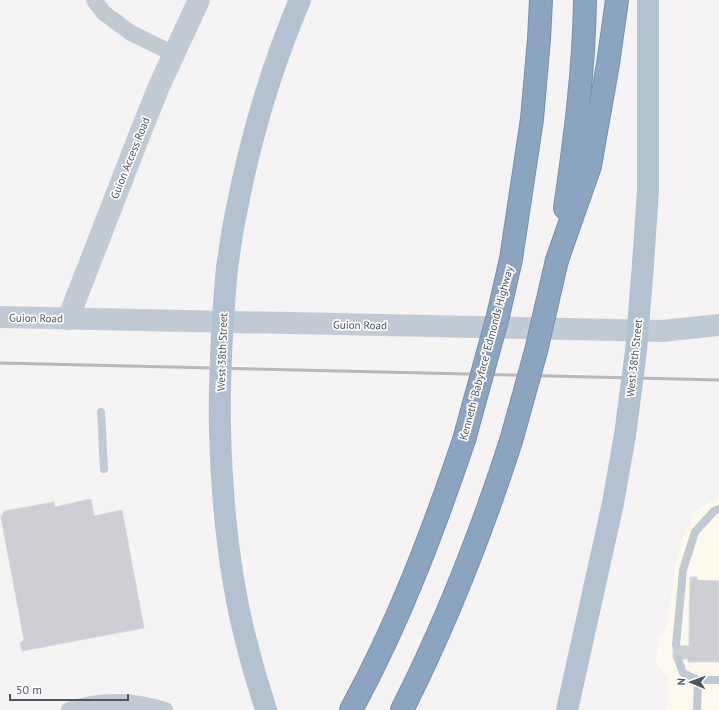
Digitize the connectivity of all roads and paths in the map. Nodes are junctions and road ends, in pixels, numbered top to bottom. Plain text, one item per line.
1 (94, 0) edge
2 (198, 0) edge
3 (300, 0) edge
4 (525, 0) edge
5 (540, 0) edge
6 (585, 0) edge
7 (617, 0) edge
8 (648, 0) edge
9 (174, 54) junction
10 (532, 119) junction
11 (557, 260) junction
12 (0, 318) edge
13 (68, 319) junction
14 (719, 325) edge
15 (101, 412) dead end
16 (104, 470) dead end
17 (719, 509) edge
18 (676, 645) dead end
19 (678, 659) dead end
20 (698, 680) junction
21 (719, 680) edge
22 (69, 710) edge
23 (165, 710) edge
24 (266, 710) edge
25 (351, 710) edge
26 (402, 710) edge
27 (567, 710) edge
28 (697, 710) edge

1 - 9 street
2 - 9 street, Guion Access Road
3 - 24 main road, West 38th Street, bridge
4 - 10 highway
5 - 10 highway, Kenneth "Babyface" Edmonds Highway
6 - 11 highway
7 - 11 highway
8 - 27 main road, West 38th Street, bridge
9 - 13 street, Guion Access Road
10 - 25 highway, Kenneth "Babyface" Edmonds Highway, bridge
11 - 26 highway, bridge
12 - 13 street, Guion Road
13 - 14 street, Guion Road
15 - 16 lane
17 - 18 lane
19 - 20 lane
20 - 21 lane
20 - 28 lane
22 - 23 street

